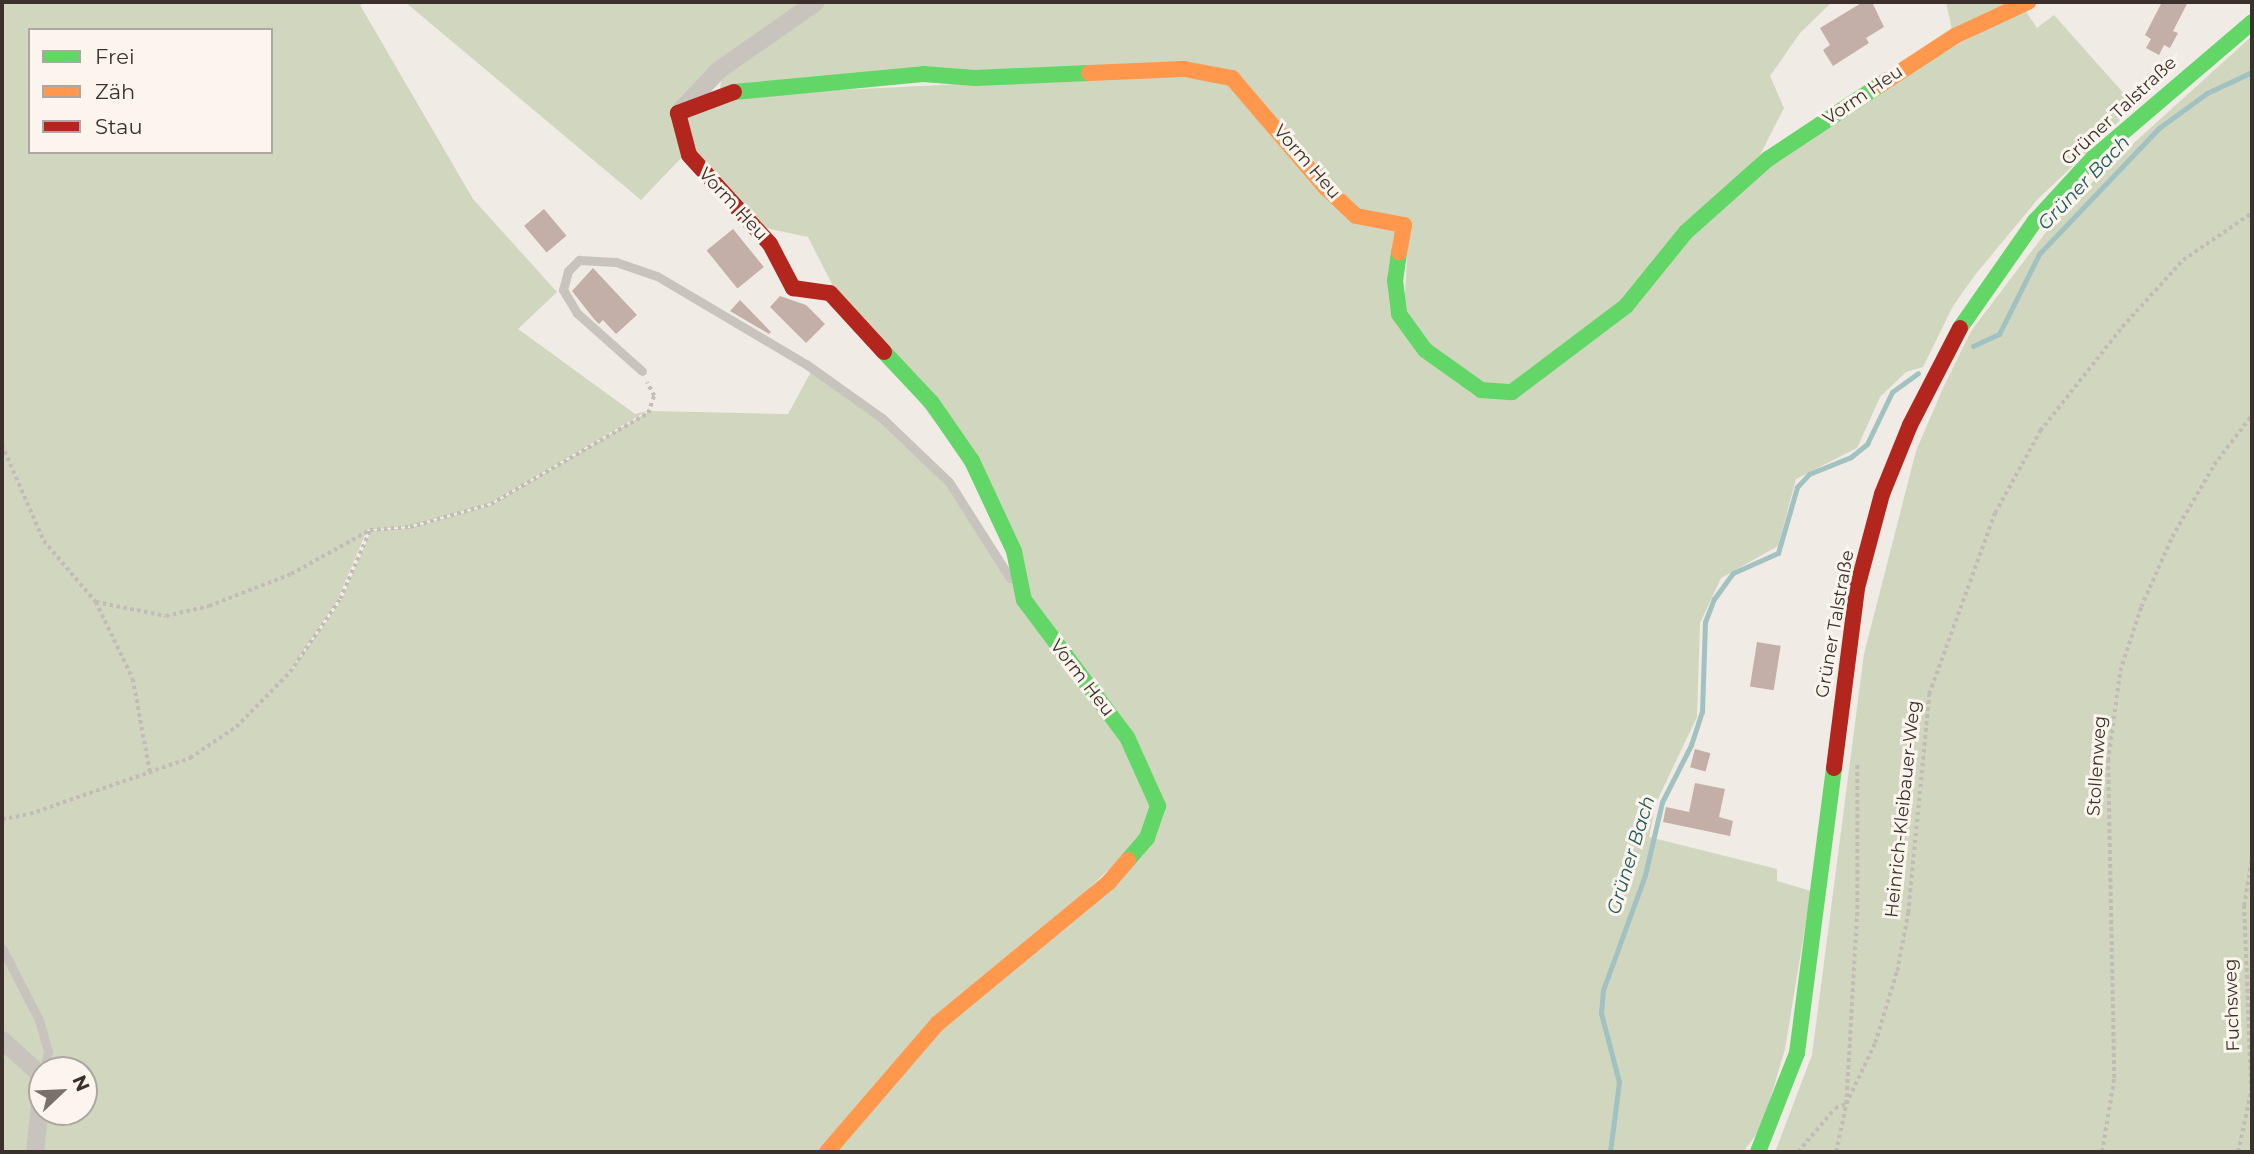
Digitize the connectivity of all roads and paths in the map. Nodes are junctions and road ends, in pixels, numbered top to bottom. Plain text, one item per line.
1 (816, 2) edge
2 (2028, 2) edge
3 (2252, 22) edge
4 (678, 113) junction
5 (2252, 213) edge
6 (642, 371) joint
7 (2252, 415) edge
8 (2, 445) edge
9 (370, 530) junction
10 (1024, 600) junction
11 (96, 602) junction
12 (1857, 758) dead end
13 (150, 772) junction
14 (2, 819) edge
15 (2252, 856) edge
16 (2, 948) edge
17 (2, 1040) edge
18 (47, 1056) edge
19 (28, 1063) edge
20 (1846, 1104) junction
21 (38, 1126) edge
22 (35, 1152) edge
23 (827, 1152) edge
24 (1758, 1152) edge
25 (1798, 1152) edge
26 (1836, 1152) edge
27 (2102, 1152) edge
28 (2238, 1152) edge

1 - 4 street
2 - 4 street, Vorm Heu
3 - 24 street, Grüner Talstraße
4 - 10 street, Vorm Heu
5 - 20 path, Heinrich-Kleibauer-Weg
6 - 9 path
6 - 10 lane
7 - 27 path, Stollenweg
8 - 11 path
9 - 11 path
9 - 13 path
10 - 23 street, Vorm Heu
11 - 13 path
12 - 20 path
13 - 14 path
15 - 28 path, Fuchsweg
16 - 18 lane
17 - 19 street
20 - 25 path, Heinrich-Kleibauer-Weg
20 - 26 path
21 - 22 street

